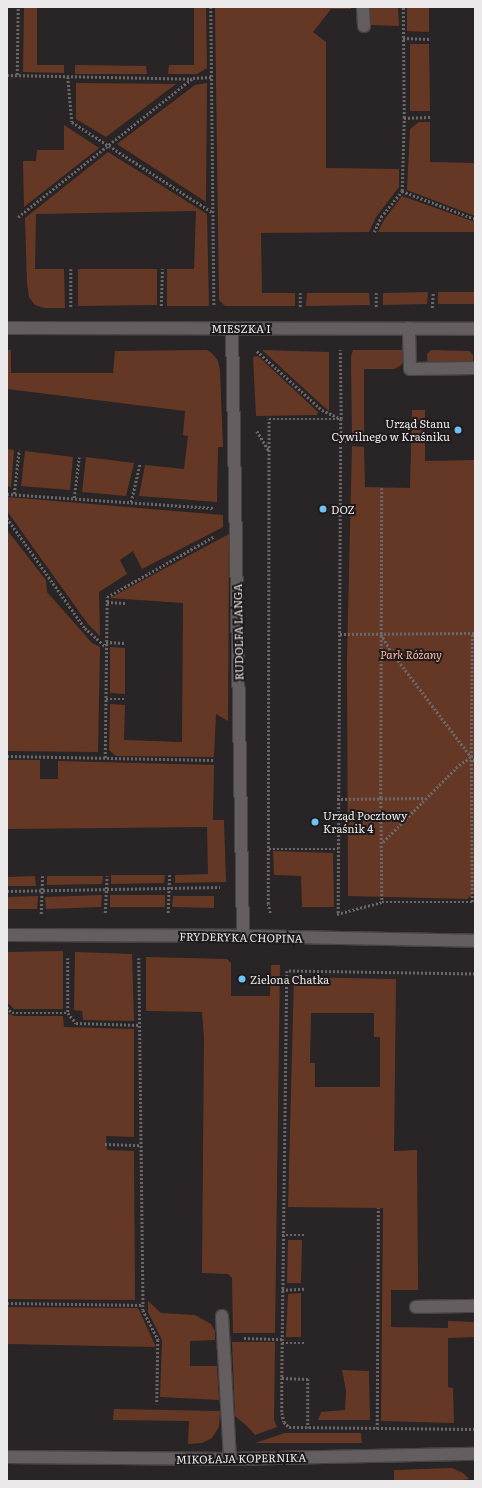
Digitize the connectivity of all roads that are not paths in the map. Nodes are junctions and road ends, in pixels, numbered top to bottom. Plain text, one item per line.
1 (363, 7) edge
2 (364, 26) dead end
3 (7, 328) edge
4 (232, 328) junction
5 (409, 328) junction
6 (475, 329) edge
7 (475, 368) edge
8 (7, 935) edge
9 (243, 936) junction
10 (475, 941) edge
11 (475, 1306) edge
12 (416, 1307) dead end
13 (222, 1316) dead end
14 (475, 1454) edge
15 (7, 1457) edge
16 (230, 1459) junction

1 - 2 street
3 - 4 street, MIESZKA I
4 - 5 street, MIESZKA I
4 - 9 street, RUDOLFA LANGA
5 - 6 street, MIESZKA I
5 - 7 street
8 - 9 street, FRYDERYKA CHOPINA
9 - 10 street, FRYDERYKA CHOPINA
11 - 12 street
13 - 16 street
14 - 16 street, MIKOŁAJA KOPERNIKA
15 - 16 street, MIKOŁAJA KOPERNIKA

